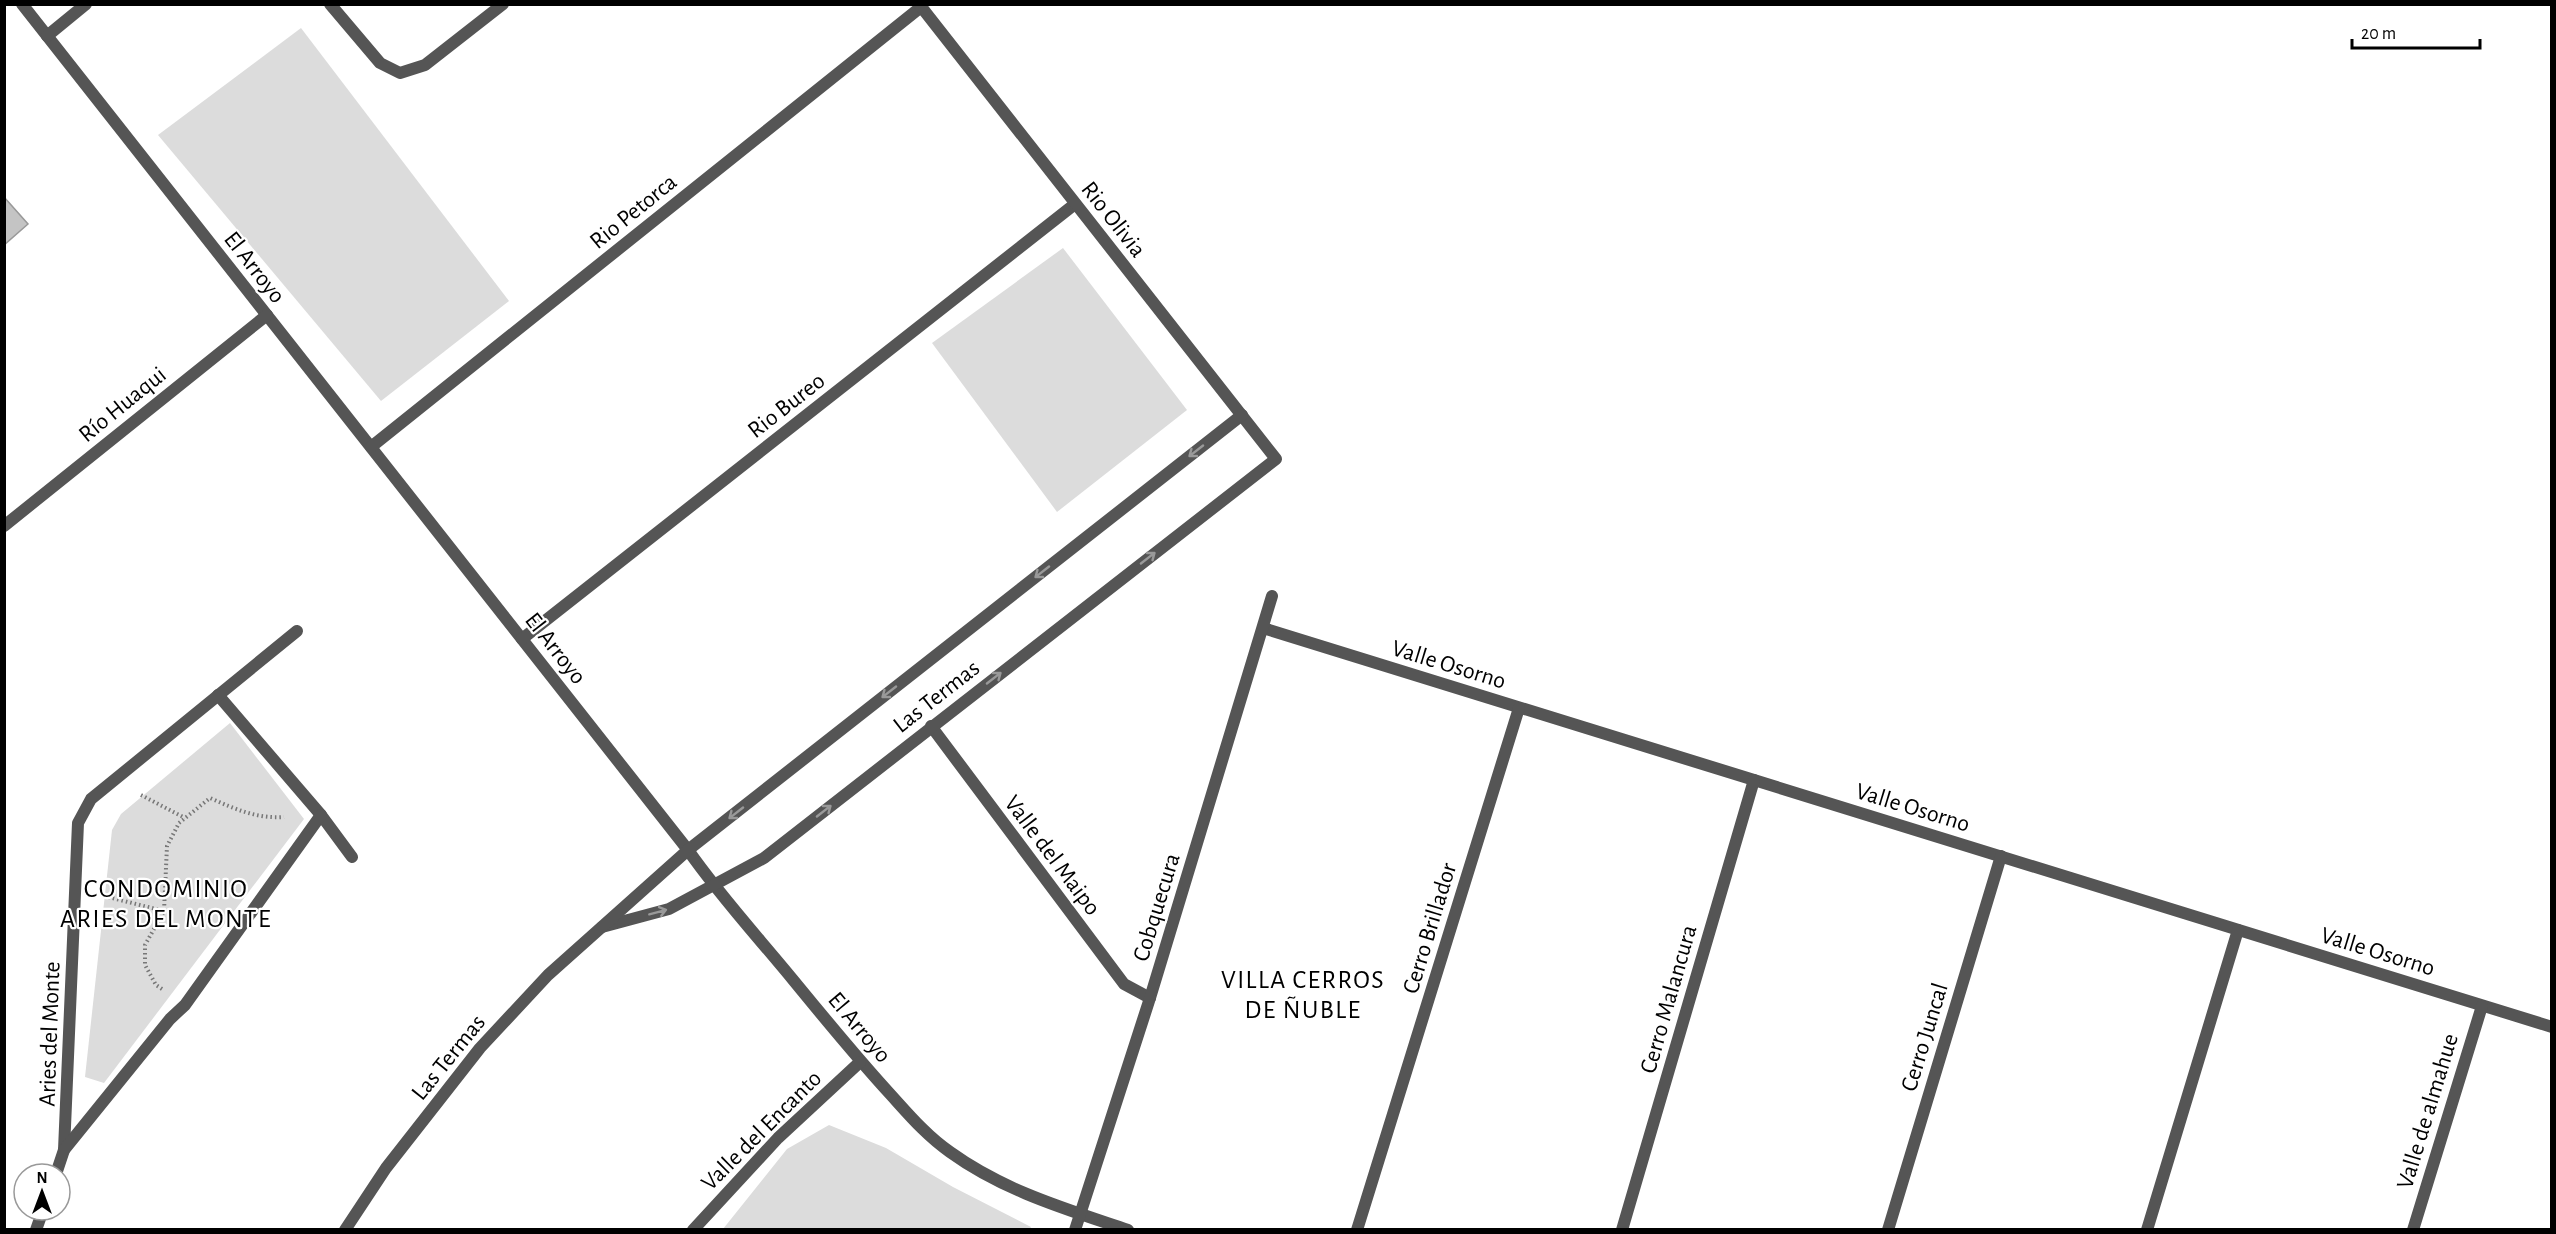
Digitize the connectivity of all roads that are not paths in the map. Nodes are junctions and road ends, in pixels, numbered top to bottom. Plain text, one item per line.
1 (22, 4) edge
2 (87, 4) edge
3 (330, 4) edge
4 (502, 4) edge
5 (920, 6) edge
6 (47, 36) junction
7 (1075, 204) junction
8 (267, 315) junction
9 (1242, 415) junction
10 (371, 447) junction
11 (1276, 459) joint
12 (4, 526) edge
13 (1272, 596) dead end
14 (1263, 628) junction
15 (297, 631) dead end
16 (522, 639) junction
17 (218, 695) junction
18 (1519, 708) junction
19 (931, 726) junction
20 (1754, 780) junction
21 (321, 815) junction
22 (688, 850) junction
23 (2001, 856) junction
24 (352, 857) dead end
25 (712, 885) junction
26 (602, 927) junction
27 (2238, 930) junction
28 (1150, 998) junction
29 (2482, 1006) junction
30 (2552, 1027) edge
31 (860, 1062) junction
32 (64, 1150) junction
33 (60, 1162) edge
34 (1080, 1214) junction
35 (345, 1230) edge
36 (693, 1230) edge
37 (1076, 1230) edge
38 (1128, 1230) edge
39 (1357, 1230) edge
40 (1622, 1230) edge
41 (1888, 1230) edge
42 (2147, 1230) edge
43 (2414, 1230) edge

1 - 6 street, El Arroyo
2 - 6 street
3 - 4 street
5 - 7 street, Rio Olivia
5 - 10 street, Rio Petorca
6 - 8 street, El Arroyo
7 - 9 street, Rio Olivia
7 - 16 street, Rio Bureo
8 - 10 street, El Arroyo
8 - 12 street, Río Huaqui
9 - 11 street, Rio Olivia
9 -> 22 street, Las Termas
10 - 16 street, El Arroyo
19 -> 11 street, Las Termas
13 - 14 street, Cobquecura
14 - 18 street, Valle Osorno
14 - 28 street, Cobquecura
15 - 17 street, Aries del Monte
16 - 22 street, El Arroyo
17 - 21 street
17 - 32 street, Aries del Monte
18 - 20 street, Valle Osorno
18 - 39 street, Cerro Brillador
25 -> 19 street, Las Termas
19 - 28 street, Valle del Maipo
20 - 23 street, Valle Osorno
20 - 40 street, Cerro Malancura
21 - 24 street
21 - 32 street, Aries del Monte
22 - 25 street, El Arroyo
22 - 26 street, Las Termas
23 - 27 street, Valle Osorno
23 - 41 street, Cerro Juncal
26 -> 25 street, Las Termas
25 - 31 street, El Arroyo
26 - 35 street, Las Termas
27 - 29 street, Valle Osorno
27 - 42 street
28 - 34 street, Cobquecura
29 - 30 street, Valle Osorno
29 - 43 street, Valle de almahue
31 - 34 street, El Arroyo
31 - 36 street, Valle del Encanto
32 - 33 street, Aries del Monte
34 - 37 street, Cobquecura
34 - 38 street, El Arroyo

